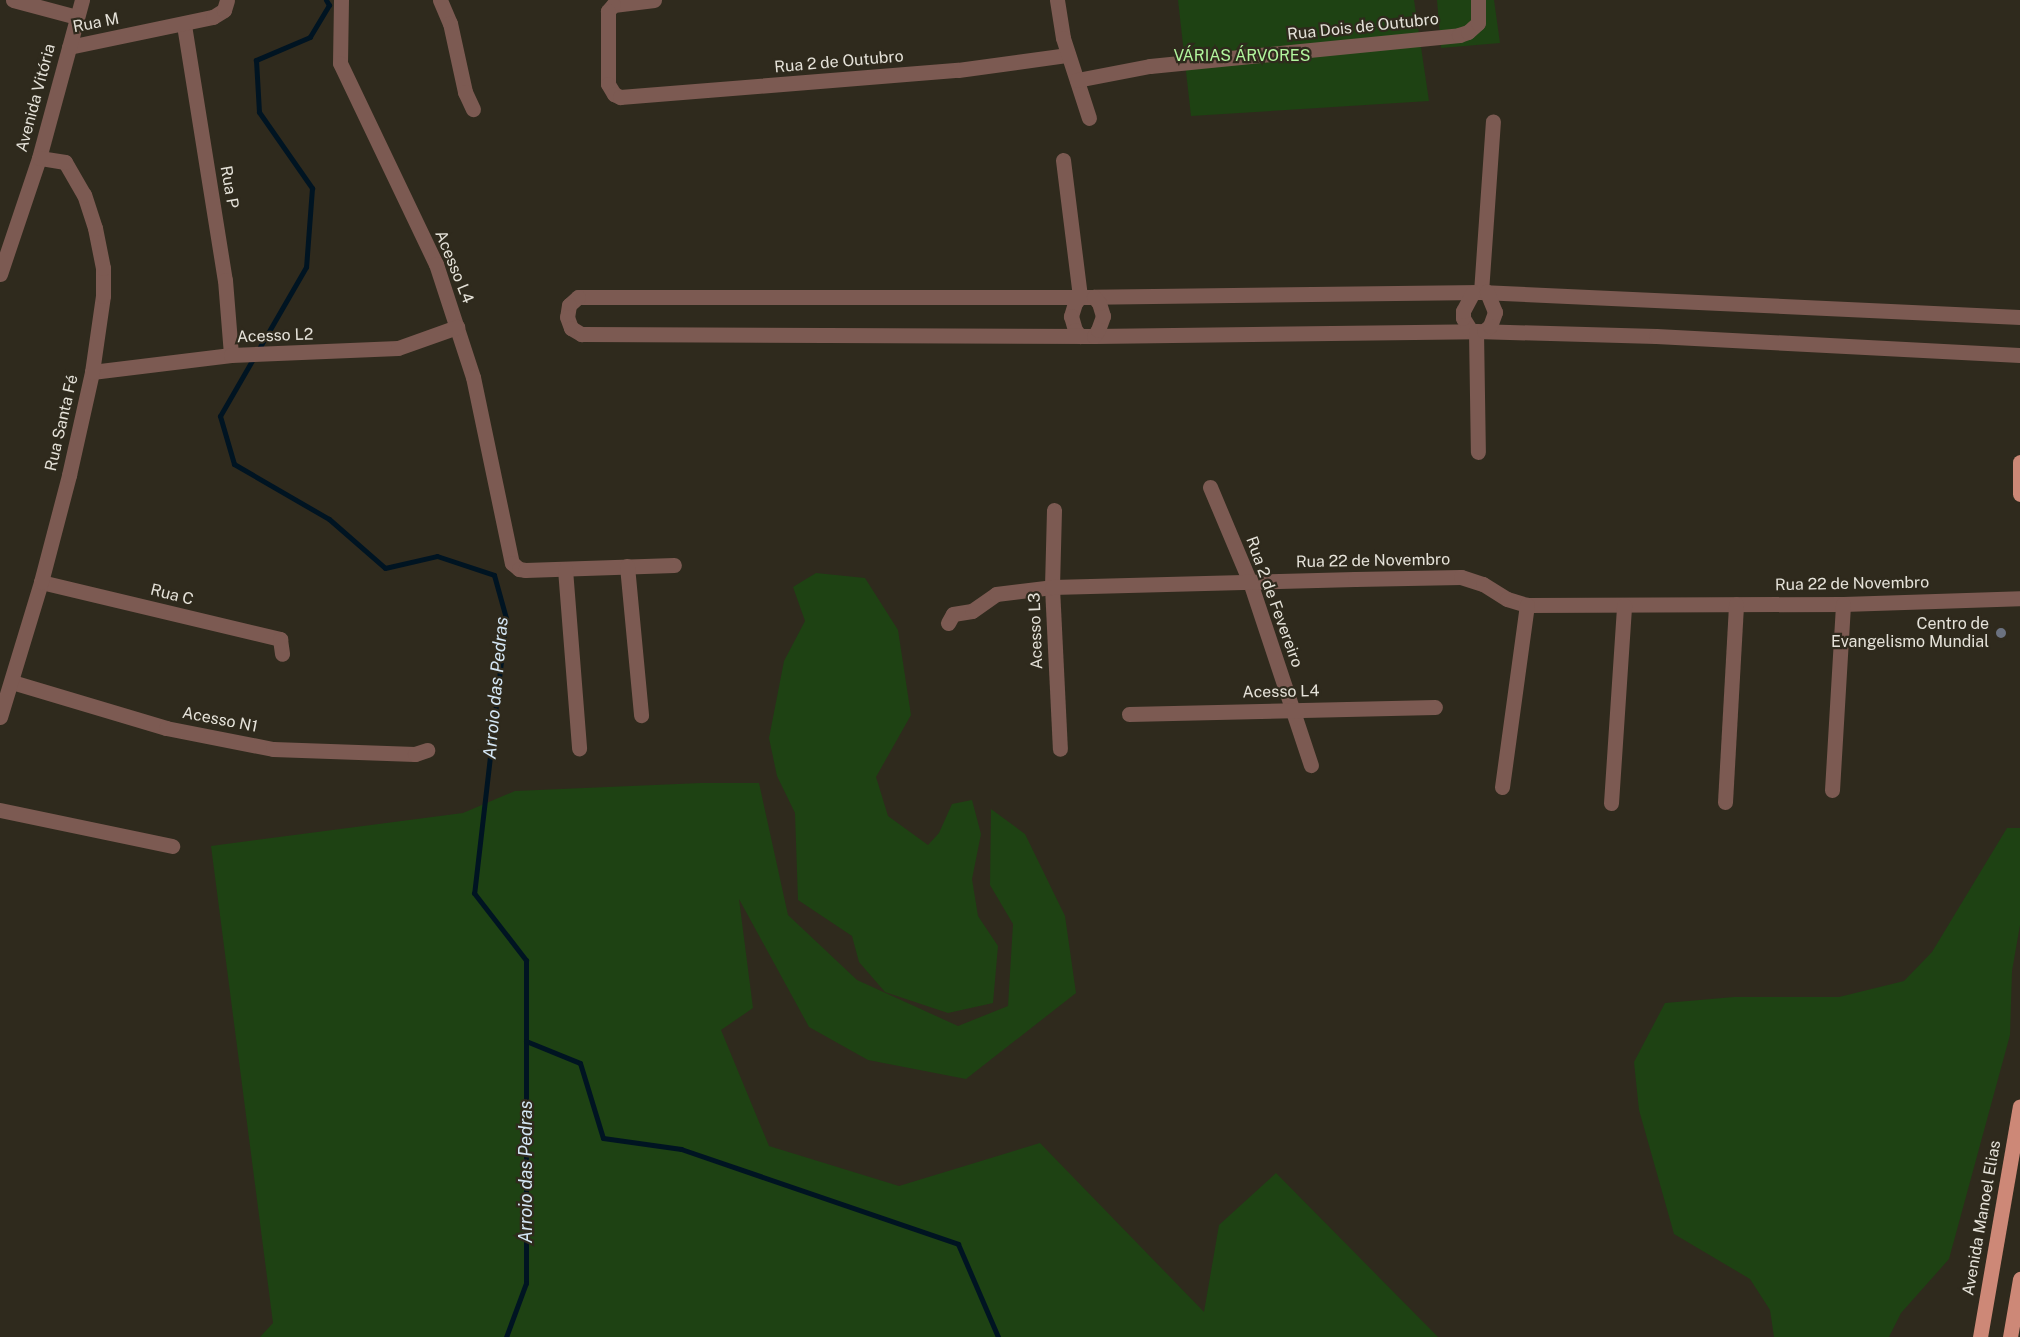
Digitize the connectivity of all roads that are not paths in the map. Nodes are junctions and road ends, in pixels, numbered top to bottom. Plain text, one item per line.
1 (13, 0) edge
2 (82, 0) edge
3 (227, 0) edge
4 (440, 0) edge
5 (654, 0) edge
6 (1057, 0) edge
7 (1478, 0) edge
8 (345, 1) edge
9 (77, 16) junction
10 (184, 25) junction
11 (69, 47) junction
12 (1068, 55) junction
13 (1077, 80) junction
14 (473, 109) dead end
15 (1089, 118) dead end
16 (1493, 121) dead end
17 (39, 158) junction
18 (1063, 160) dead end
19 (0, 274) edge
20 (1480, 292) junction
21 (1087, 297) junction
22 (2020, 317) edge
23 (457, 327) junction
24 (1477, 331) junction
25 (1087, 336) junction
26 (2020, 355) edge
27 (231, 356) junction
28 (92, 372) junction
29 (1478, 452) dead end
30 (2020, 462) edge
31 (1210, 487) dead end
32 (2020, 494) edge
33 (1054, 510) dead end
34 (674, 565) dead end
35 (627, 566) junction
36 (565, 569) junction
37 (41, 582) junction
38 (1250, 582) junction
39 (1052, 588) junction
40 (2020, 598) edge
41 (1736, 604) junction
42 (1842, 604) junction
43 (1527, 605) junction
44 (1624, 605) junction
45 (948, 623) dead end
46 (282, 654) dead end
47 (12, 682) junction
48 (1435, 707) dead end
49 (1292, 710) junction
50 (1129, 714) dead end
51 (641, 715) dead end
52 (0, 717) edge
53 (579, 748) dead end
54 (1060, 749) dead end
55 (427, 750) dead end
56 (1311, 765) dead end
57 (1502, 787) dead end
58 (1832, 790) dead end
59 (1725, 802) dead end
60 (1611, 803) dead end
61 (0, 810) edge
62 (172, 846) dead end
63 (2020, 1106) edge
64 (2020, 1279) edge
65 (1980, 1337) edge
66 (2010, 1337) edge

1 - 9 street, Rua M
2 - 9 street, Avenida Vitória
3 - 10 street, Rua M
4 - 14 street
5 - 12 street, Rua 2 de Outubro
6 - 12 street
7 - 13 street, Rua Dois de Outubro
8 - 23 street, Acesso L4
9 - 11 street, Avenida Vitória
10 - 11 street, Rua M
10 - 27 street, Rua P
11 - 17 street, Avenida Vitória
12 - 13 street
13 - 15 street
16 - 20 street
17 - 19 street, Avenida Vitória
17 - 28 street, Rua Santa Fé
18 - 21 street
20 - 21 street
20 - 22 street
20 - 24 street
20 - 24 street
21 - 25 street
21 - 25 street
21 - 25 street
23 - 27 street, Acesso L2
23 - 36 street, Acesso L4
24 - 25 street
24 - 26 street
24 - 29 street
27 - 28 street, Acesso L2
28 - 37 street, Rua Santa Fé
30 - 32 main road
31 - 38 street, Rua 2 de Fevereiro
33 - 39 street, Acesso L3
34 - 35 street
35 - 36 street
35 - 51 street
36 - 53 street
37 - 46 street, Rua C
37 - 47 street, Rua Santa Fé
38 - 39 street, Rua 22 de Novembro
38 - 43 street, Rua 22 de Novembro
38 - 49 street, Rua 2 de Fevereiro
39 - 45 street, Rua 22 de Novembro
39 - 54 street, Acesso L3
40 - 42 street, Rua 22 de Novembro
41 - 42 street, Rua 22 de Novembro
41 - 44 street, Rua 22 de Novembro
41 - 59 street
42 - 58 street
43 - 44 street, Rua 22 de Novembro
43 - 57 street
44 - 60 street
47 - 52 street, Rua Santa Fé
47 - 55 street, Acesso N1
48 - 49 street, Acesso L4
49 - 50 street, Acesso L4
49 - 56 street, Rua 2 de Fevereiro
61 - 62 street
63 - 65 main road, Avenida Manoel Elias
64 - 66 main road

